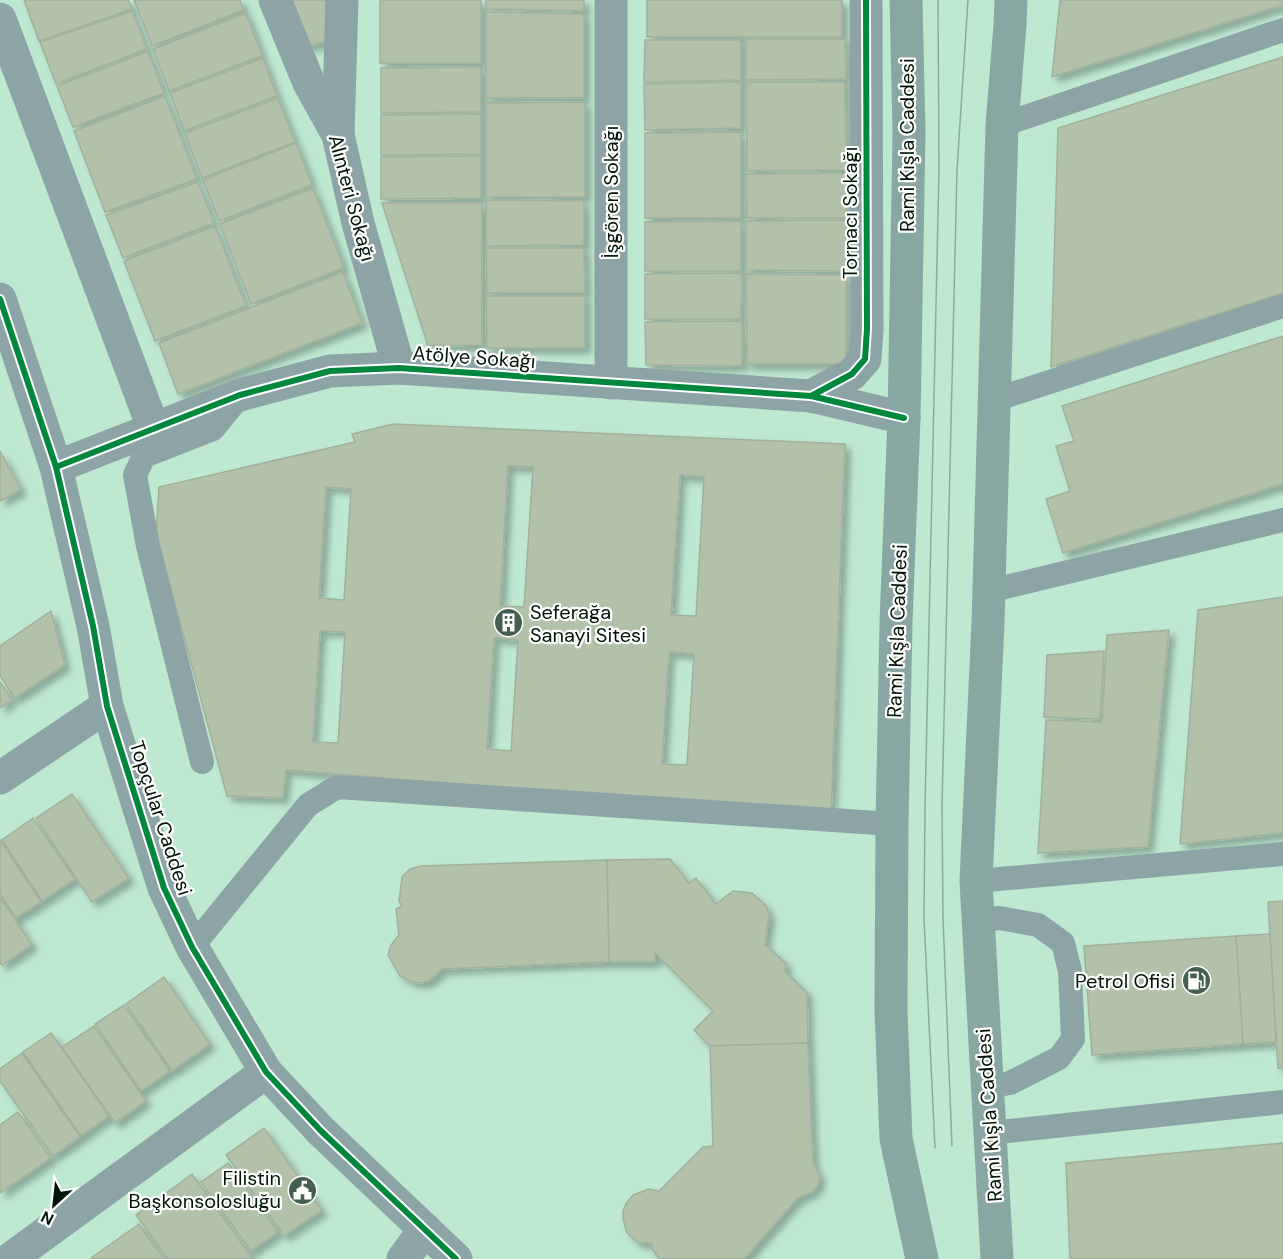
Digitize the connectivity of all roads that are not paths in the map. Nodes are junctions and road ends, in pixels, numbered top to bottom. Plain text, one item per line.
1 (275, 0) edge
2 (342, 0) edge
3 (611, 0) edge
4 (866, 0) edge
5 (906, 0) edge
6 (1011, 0) edge
7 (0, 19) edge
8 (1283, 30) edge
9 (1002, 125) junction
10 (338, 135) junction
11 (1, 306) edge
12 (1283, 306) edge
13 (399, 368) junction
14 (611, 383) junction
15 (240, 395) junction
16 (811, 396) junction
17 (994, 400) junction
18 (904, 418) junction
19 (154, 430) junction
20 (56, 467) junction
21 (1283, 520) edge
22 (990, 591) junction
23 (107, 706) junction
24 (202, 762) dead end
25 (0, 778) edge
26 (892, 824) junction
27 (1283, 854) edge
28 (976, 881) junction
29 (977, 921) junction
30 (192, 947) junction
31 (266, 1072) junction
32 (987, 1087) junction
33 (1283, 1102) edge
34 (990, 1133) junction
35 (425, 1229) junction
36 (10, 1259) edge
37 (403, 1259) edge
38 (456, 1259) edge
39 (922, 1259) edge
40 (998, 1259) edge

1 - 10 street, Alınteri Sokağı
2 - 10 street
3 - 14 street, İşgören Sokağı
4 - 16 street, Tornacı Sokağı
5 - 18 main road, Rami Kışla Caddesi
6 - 9 main road, Rami Kışla Caddesi
7 - 19 street
8 - 9 lane
9 - 17 main road, Rami Kışla Caddesi
10 - 13 street, Alınteri Sokağı
11 - 20 street, Topçular Caddesi
12 - 17 lane
13 - 14 street, Atölye Sokağı
13 - 15 street, Atölye Sokağı
14 - 16 street, Atölye Sokağı
15 - 19 street, Atölye Sokağı
15 - 24 lane
16 - 18 street, Atölye Sokağı
17 - 22 main road, Rami Kışla Caddesi
18 - 26 main road, Rami Kışla Caddesi
19 - 20 street, Atölye Sokağı
20 - 23 street, Topçular Caddesi
21 - 22 lane
22 - 28 main road, Rami Kışla Caddesi
23 - 25 street
23 - 30 street, Topçular Caddesi
26 - 30 lane
26 - 39 main road, Rami Kışla Caddesi
27 - 28 lane
28 - 29 main road, Rami Kışla Caddesi
29 - 32 main road, Rami Kışla Caddesi
29 - 32 lane
30 - 31 street, Topçular Caddesi
31 - 35 street, Topçular Caddesi
31 - 36 street
32 - 34 main road, Rami Kışla Caddesi
33 - 34 lane
34 - 40 main road, Rami Kışla Caddesi
35 - 37 street
35 - 38 street, Topçular Caddesi

